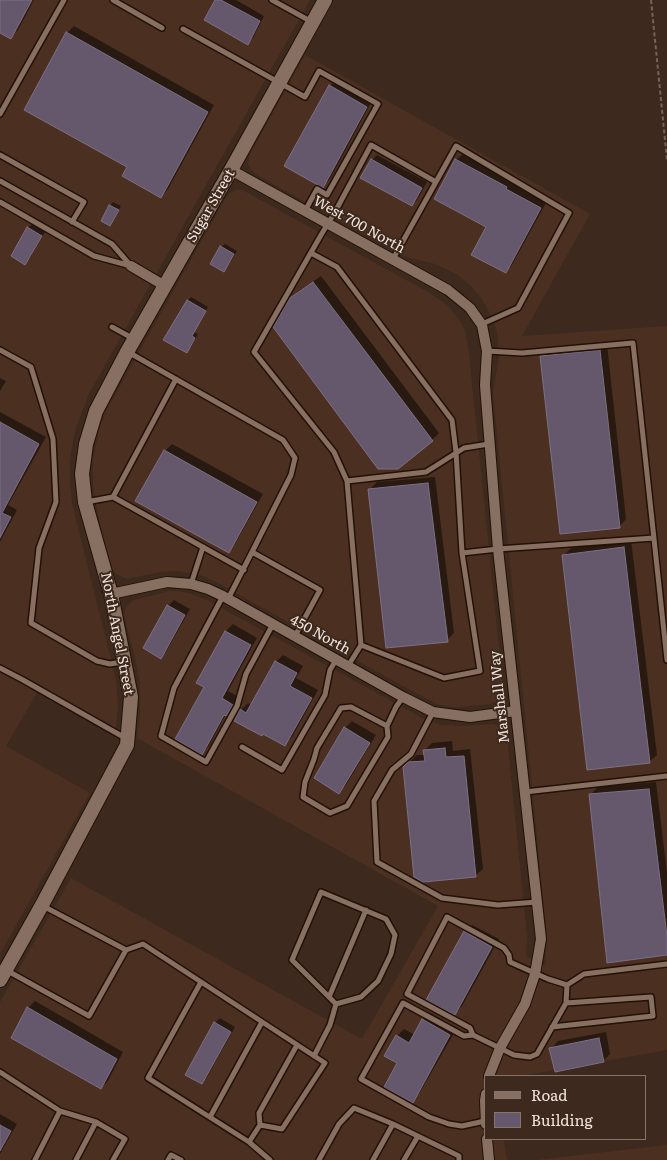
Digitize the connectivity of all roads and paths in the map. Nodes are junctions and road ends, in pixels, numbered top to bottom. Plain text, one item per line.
1 (64, 0) edge
2 (113, 0) edge
3 (272, 0) edge
4 (325, 0) edge
5 (651, 0) edge
6 (312, 22) junction
7 (162, 28) dead end
8 (183, 29) dead end
9 (279, 82) junction
10 (0, 114) edge
11 (0, 155) edge
12 (667, 160) edge
13 (231, 170) junction
14 (0, 182) edge
15 (436, 182) junction
16 (0, 202) edge
17 (305, 211) junction
18 (72, 222) junction
19 (328, 224) junction
20 (311, 252) junction
21 (393, 259) junction
22 (131, 266) junction
23 (165, 286) junction
24 (470, 308) joint
25 (482, 325) junction
26 (112, 327) dead end
27 (134, 340) junction
28 (0, 350) edge
29 (487, 351) junction
30 (127, 352) junction
31 (176, 379) junction
32 (96, 411) joint
33 (490, 444) junction
34 (456, 452) junction
35 (347, 481) junction
36 (113, 497) junction
37 (85, 502) junction
38 (654, 538) junction
39 (203, 547) junction
40 (498, 549) junction
41 (252, 552) junction
42 (462, 553) junction
43 (244, 570) junction
44 (191, 584) junction
45 (111, 594) junction
46 (225, 598) junction
47 (273, 624) junction
48 (294, 636) junction
49 (361, 645) junction
50 (336, 660) junction
51 (667, 660) edge
52 (124, 662) junction
53 (348, 666) junction
54 (0, 668) edge
55 (403, 697) junction
56 (433, 712) junction
57 (515, 712) junction
58 (387, 726) junction
59 (127, 739) junction
60 (242, 747) dead end
61 (667, 776) edge
62 (525, 792) junction
63 (537, 902) junction
64 (42, 905) junction
65 (366, 910) junction
66 (126, 950) junction
67 (667, 964) edge
68 (535, 974) junction
69 (3, 975) edge
70 (201, 982) junction
71 (567, 985) junction
72 (329, 997) junction
73 (566, 1003) junction
74 (336, 1004) junction
75 (262, 1022) junction
76 (552, 1027) junction
77 (473, 1036) junction
78 (297, 1045) junction
79 (500, 1048) junction
80 (314, 1056) junction
81 (0, 1072) edge
82 (489, 1075) edge
83 (60, 1112) junction
84 (210, 1118) junction
85 (96, 1122) junction
86 (484, 1123) edge
87 (393, 1124) junction
88 (260, 1125) junction
89 (418, 1136) junction
90 (487, 1140) edge
91 (249, 1142) junction
92 (35, 1160) edge
93 (76, 1160) edge
94 (113, 1160) edge
95 (168, 1160) edge
96 (181, 1160) edge
97 (270, 1160) edge
98 (319, 1160) edge
99 (373, 1160) edge
100 (404, 1160) edge
101 (459, 1160) edge
102 (488, 1160) edge

1 - 10 lane
2 - 7 lane
3 - 6 lane
4 - 6 street, Sugar Street
5 - 12 path
6 - 9 street, Sugar Street
8 - 9 lane
9 - 13 street, Sugar Street
9 - 17 lane
11 - 18 lane
13 - 17 street, West 700 North
13 - 23 street, Sugar Street
14 - 18 lane
15 - 19 lane
15 - 21 lane
15 - 25 lane
16 - 22 lane
17 - 19 street, West 700 North
18 - 22 lane
19 - 20 lane
19 - 21 street, West 700 North
20 - 34 lane
20 - 35 lane
21 - 24 street, West 700 North
22 - 23 street
23 - 27 street, Sugar Street
24 - 25 street, Marshall Way
25 - 29 street, Marshall Way
26 - 27 lane
27 - 30 street, Sugar Street
28 - 52 lane
29 - 33 street, Marshall Way
29 - 38 lane
30 - 31 lane
30 - 32 street, Sugar Street
31 - 36 lane
31 - 41 lane
32 - 37 street, North Angel Street
33 - 34 lane
33 - 40 street, Marshall Way
34 - 35 lane
34 - 42 lane
35 - 49 lane
36 - 37 lane
36 - 39 lane
37 - 45 street, North Angel Street
38 - 40 lane
38 - 51 lane
39 - 43 lane
39 - 44 lane
40 - 42 lane
40 - 57 street, Marshall Way
41 - 43 lane
41 - 48 lane
42 - 49 lane
43 - 46 lane
44 - 45 street, 450 North
44 - 46 street, 450 North
45 - 52 street, North Angel Street
46 - 47 street, 450 North
46 - 47 lane
47 - 48 street, 450 North
48 - 50 street, 450 North
49 - 53 lane
50 - 53 street, 450 North
50 - 60 lane
52 - 59 street, North Angel Street
53 - 55 street, 450 North
54 - 59 lane
55 - 56 street, 450 North
55 - 58 lane
56 - 57 street, 450 North
56 - 63 lane
57 - 62 street, Marshall Way
58 - 58 lane
59 - 64 street, North Angel Street
61 - 62 lane
62 - 63 street, Marshall Way
63 - 68 street, Marshall Way
64 - 66 lane
64 - 69 street, North Angel Street
65 - 72 lane
65 - 72 lane
65 - 74 lane
66 - 69 lane
66 - 70 lane
67 - 71 lane
68 - 71 lane
68 - 77 lane
68 - 79 street, Marshall Way
70 - 75 lane
70 - 84 lane
71 - 73 lane
72 - 74 lane
73 - 76 lane
73 - 76 lane
74 - 80 lane
75 - 78 lane
75 - 84 lane
76 - 79 lane
77 - 79 lane
77 - 86 lane
78 - 80 lane
78 - 88 lane
79 - 82 street, Marshall Way
80 - 88 lane
81 - 83 lane
83 - 85 lane
83 - 92 lane
84 - 91 lane
85 - 93 lane
85 - 94 lane
87 - 89 lane
87 - 98 lane
87 - 99 lane
88 - 91 lane
89 - 100 lane
89 - 101 lane
90 - 102 street
91 - 97 lane
95 - 96 lane

